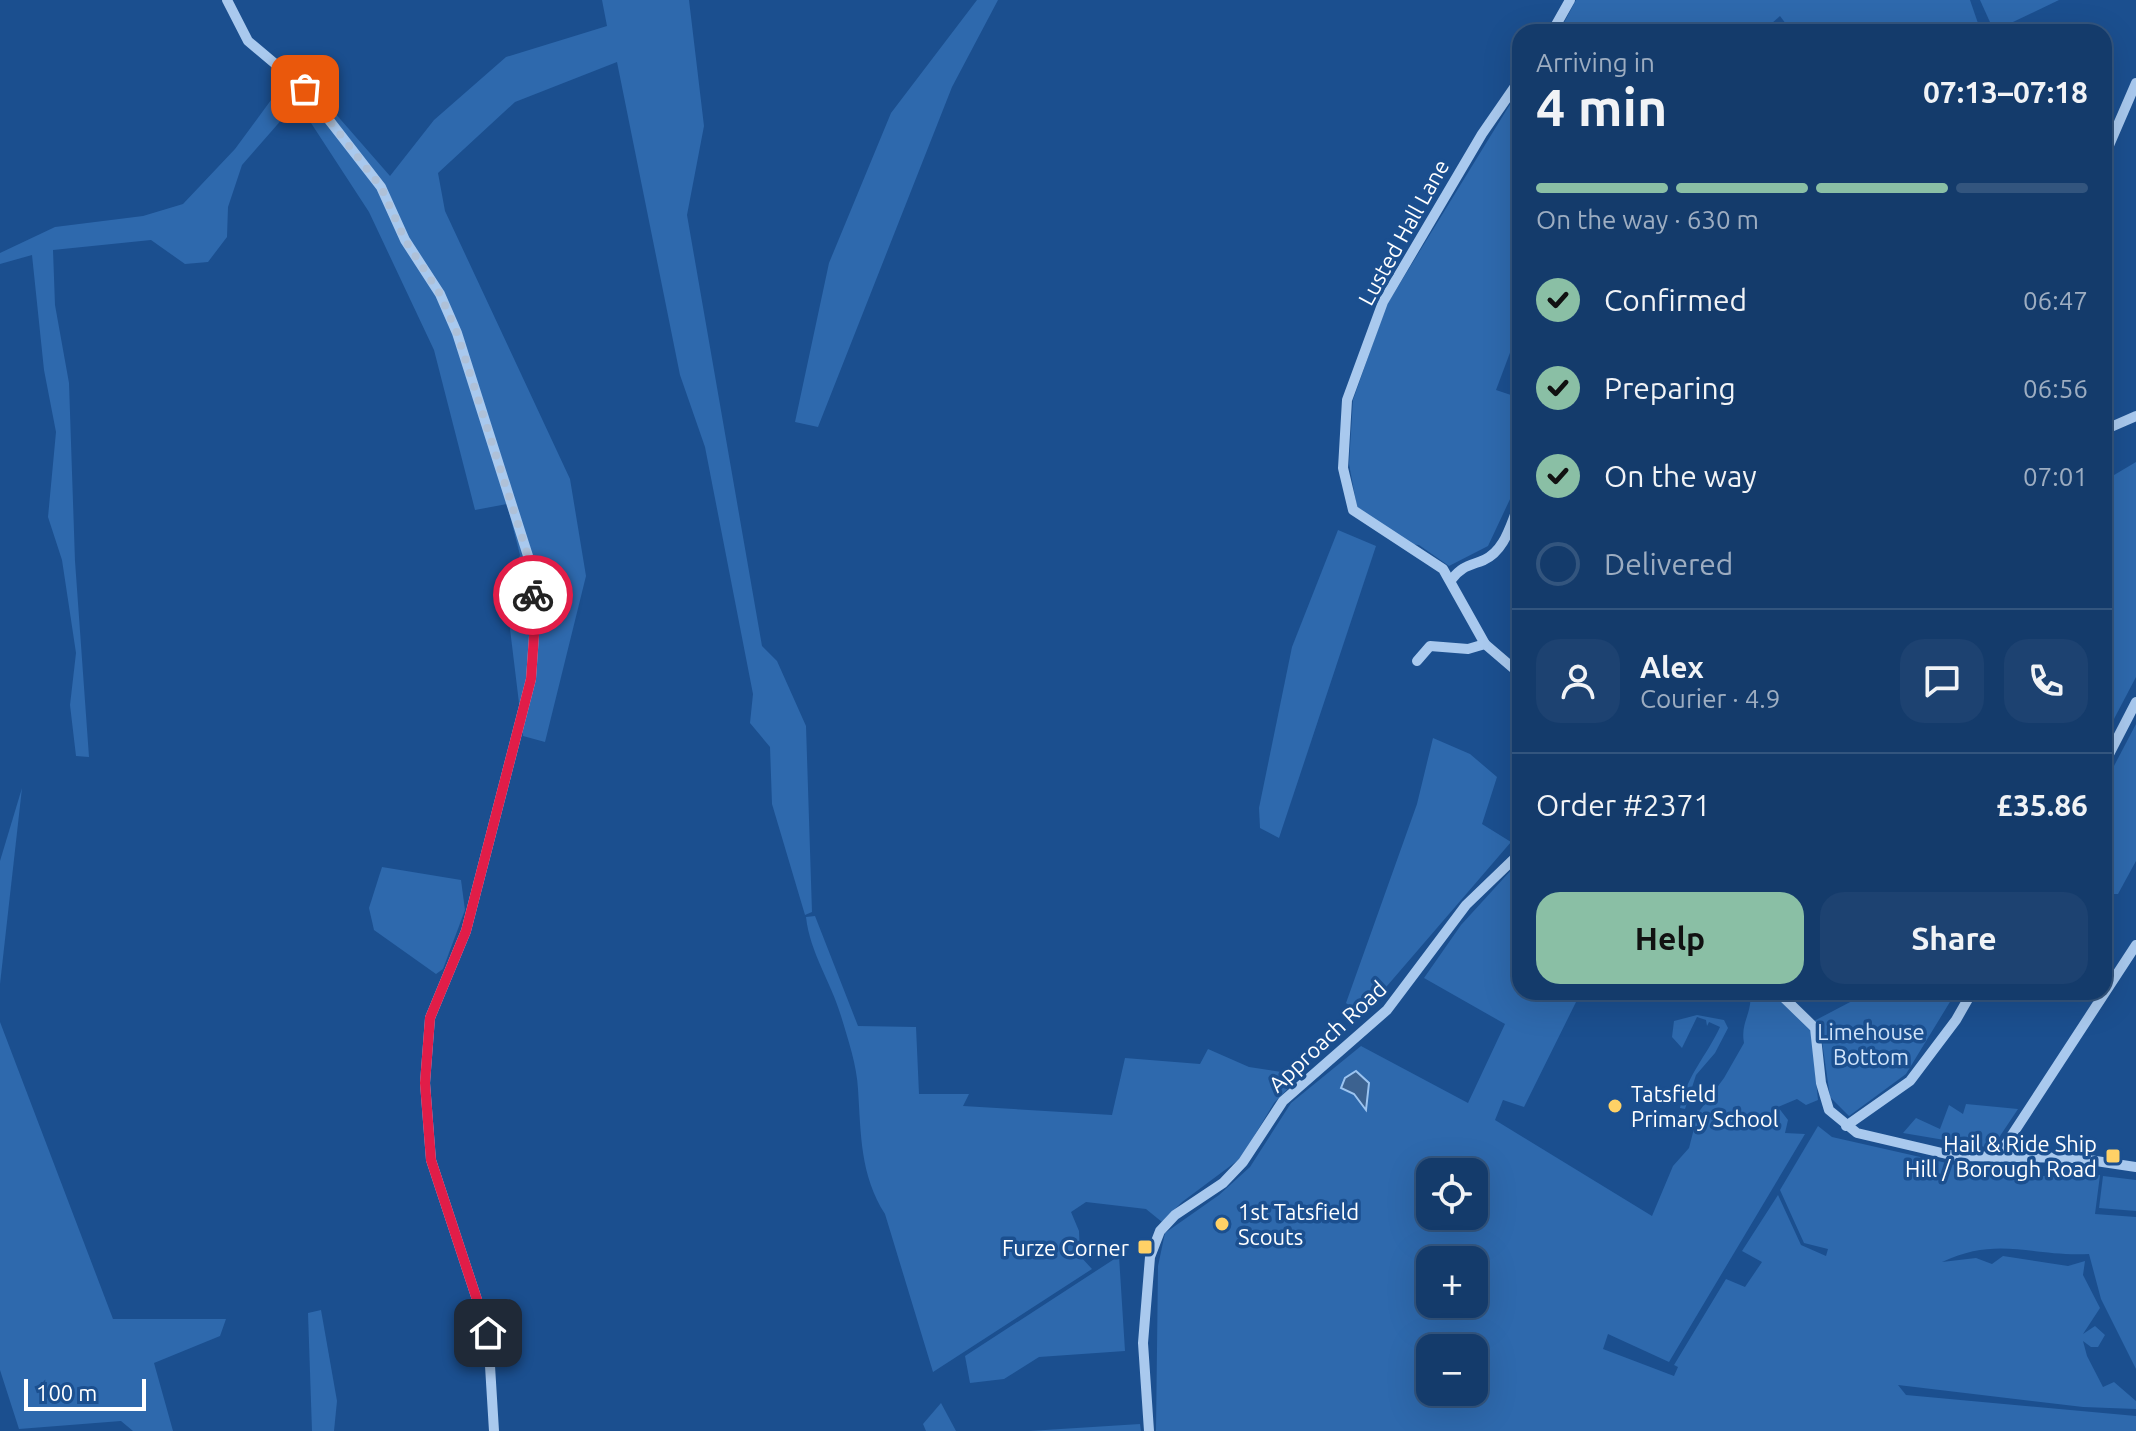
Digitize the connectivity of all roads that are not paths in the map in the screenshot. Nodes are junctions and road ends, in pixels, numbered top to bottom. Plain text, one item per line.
1 (227, 0) edge
2 (1570, 0) edge
3 (1556, 24) edge
4 (2136, 83) edge
5 (1512, 91) edge
6 (2112, 138) edge
7 (2136, 416) edge
8 (2112, 426) edge
9 (1512, 522) edge
10 (1452, 579) junction
11 (1485, 644) junction
12 (1417, 661) dead end
13 (1512, 667) edge
14 (2136, 702) edge
15 (2112, 748) edge
16 (1512, 861) edge
17 (2136, 945) edge
18 (2112, 982) edge
19 (1786, 1000) edge
20 (1966, 1000) edge
21 (2100, 1000) edge
22 (1846, 1126) junction
23 (1997, 1158) junction
24 (2135, 1166) edge
25 (494, 1431) edge
26 (1149, 1431) edge

1 - 25 street
2 - 3 street
4 - 6 street
5 - 10 street, Lusted Hall Lane
7 - 8 street
9 - 10 street
10 - 11 street, Lusted Hall Lane
11 - 12 street
11 - 13 street, Lusted Hall Lane
14 - 15 street
16 - 26 street, Approach Road
17 - 18 street
19 - 22 street
20 - 22 street
21 - 23 street
22 - 23 street
23 - 24 street

